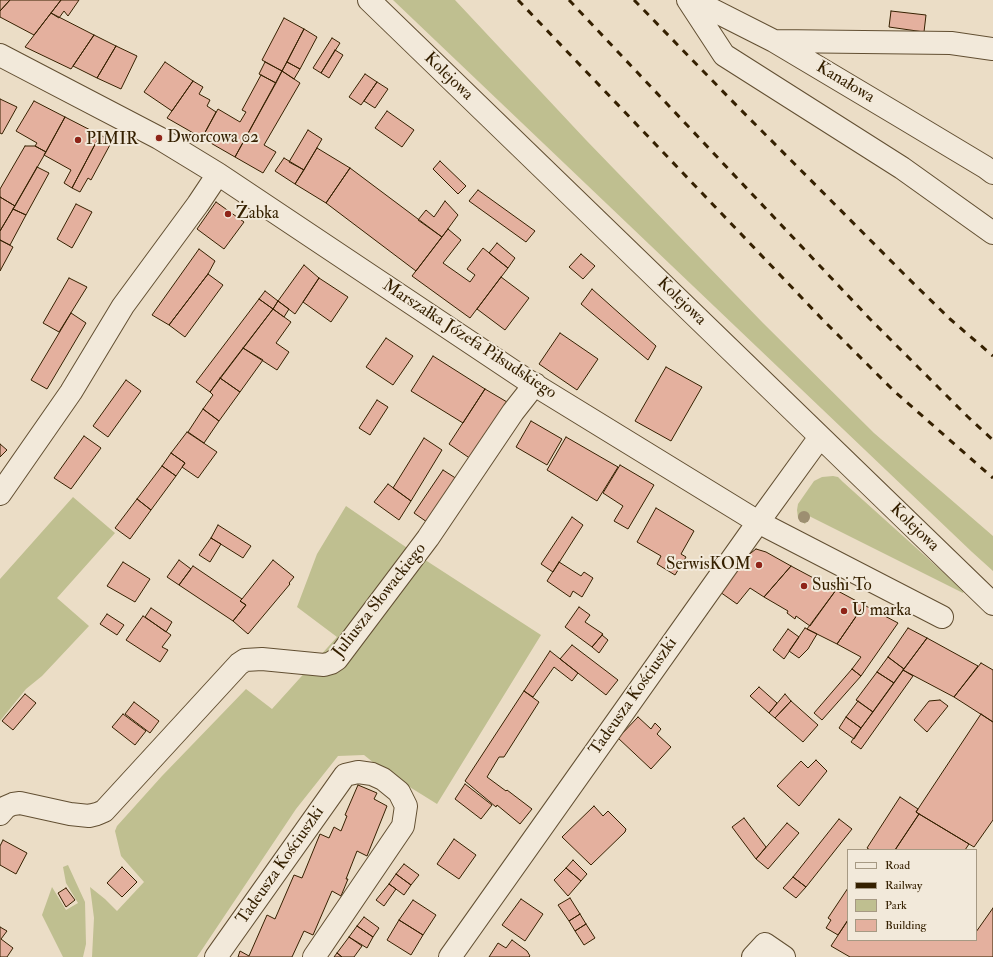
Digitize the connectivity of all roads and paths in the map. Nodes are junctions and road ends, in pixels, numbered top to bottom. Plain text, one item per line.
1 (369, 0) edge
2 (688, 0) edge
3 (693, 0) edge
4 (774, 41) junction
5 (993, 49) edge
6 (0, 55) edge
7 (993, 173) edge
8 (218, 174) junction
9 (993, 233) edge
10 (535, 384) junction
11 (820, 437) junction
12 (0, 494) edge
13 (758, 522) junction
14 (993, 604) edge
15 (942, 617) dead end
16 (0, 814) edge
17 (216, 957) edge
18 (314, 957) edge
19 (450, 957) edge
20 (754, 957) edge
21 (784, 957) edge

1 - 11 street, Kolejowa
2 - 9 street
3 - 4 street, Kanałowa
4 - 5 street
4 - 7 street, Kanałowa
6 - 8 street, Marszałka Józefa Piłsudskiego
8 - 10 street, Marszałka Józefa Piłsudskiego
8 - 12 street
10 - 13 street, Marszałka Józefa Piłsudskiego
10 - 16 street, Juliusza Słowackiego
11 - 13 street, Tadeusza Kościuszki
11 - 14 street, Kolejowa
13 - 15 street, Marszałka Józefa Piłsudskiego
13 - 19 street, Tadeusza Kościuszki
17 - 18 street, Tadeusza Kościuszki
20 - 21 street

